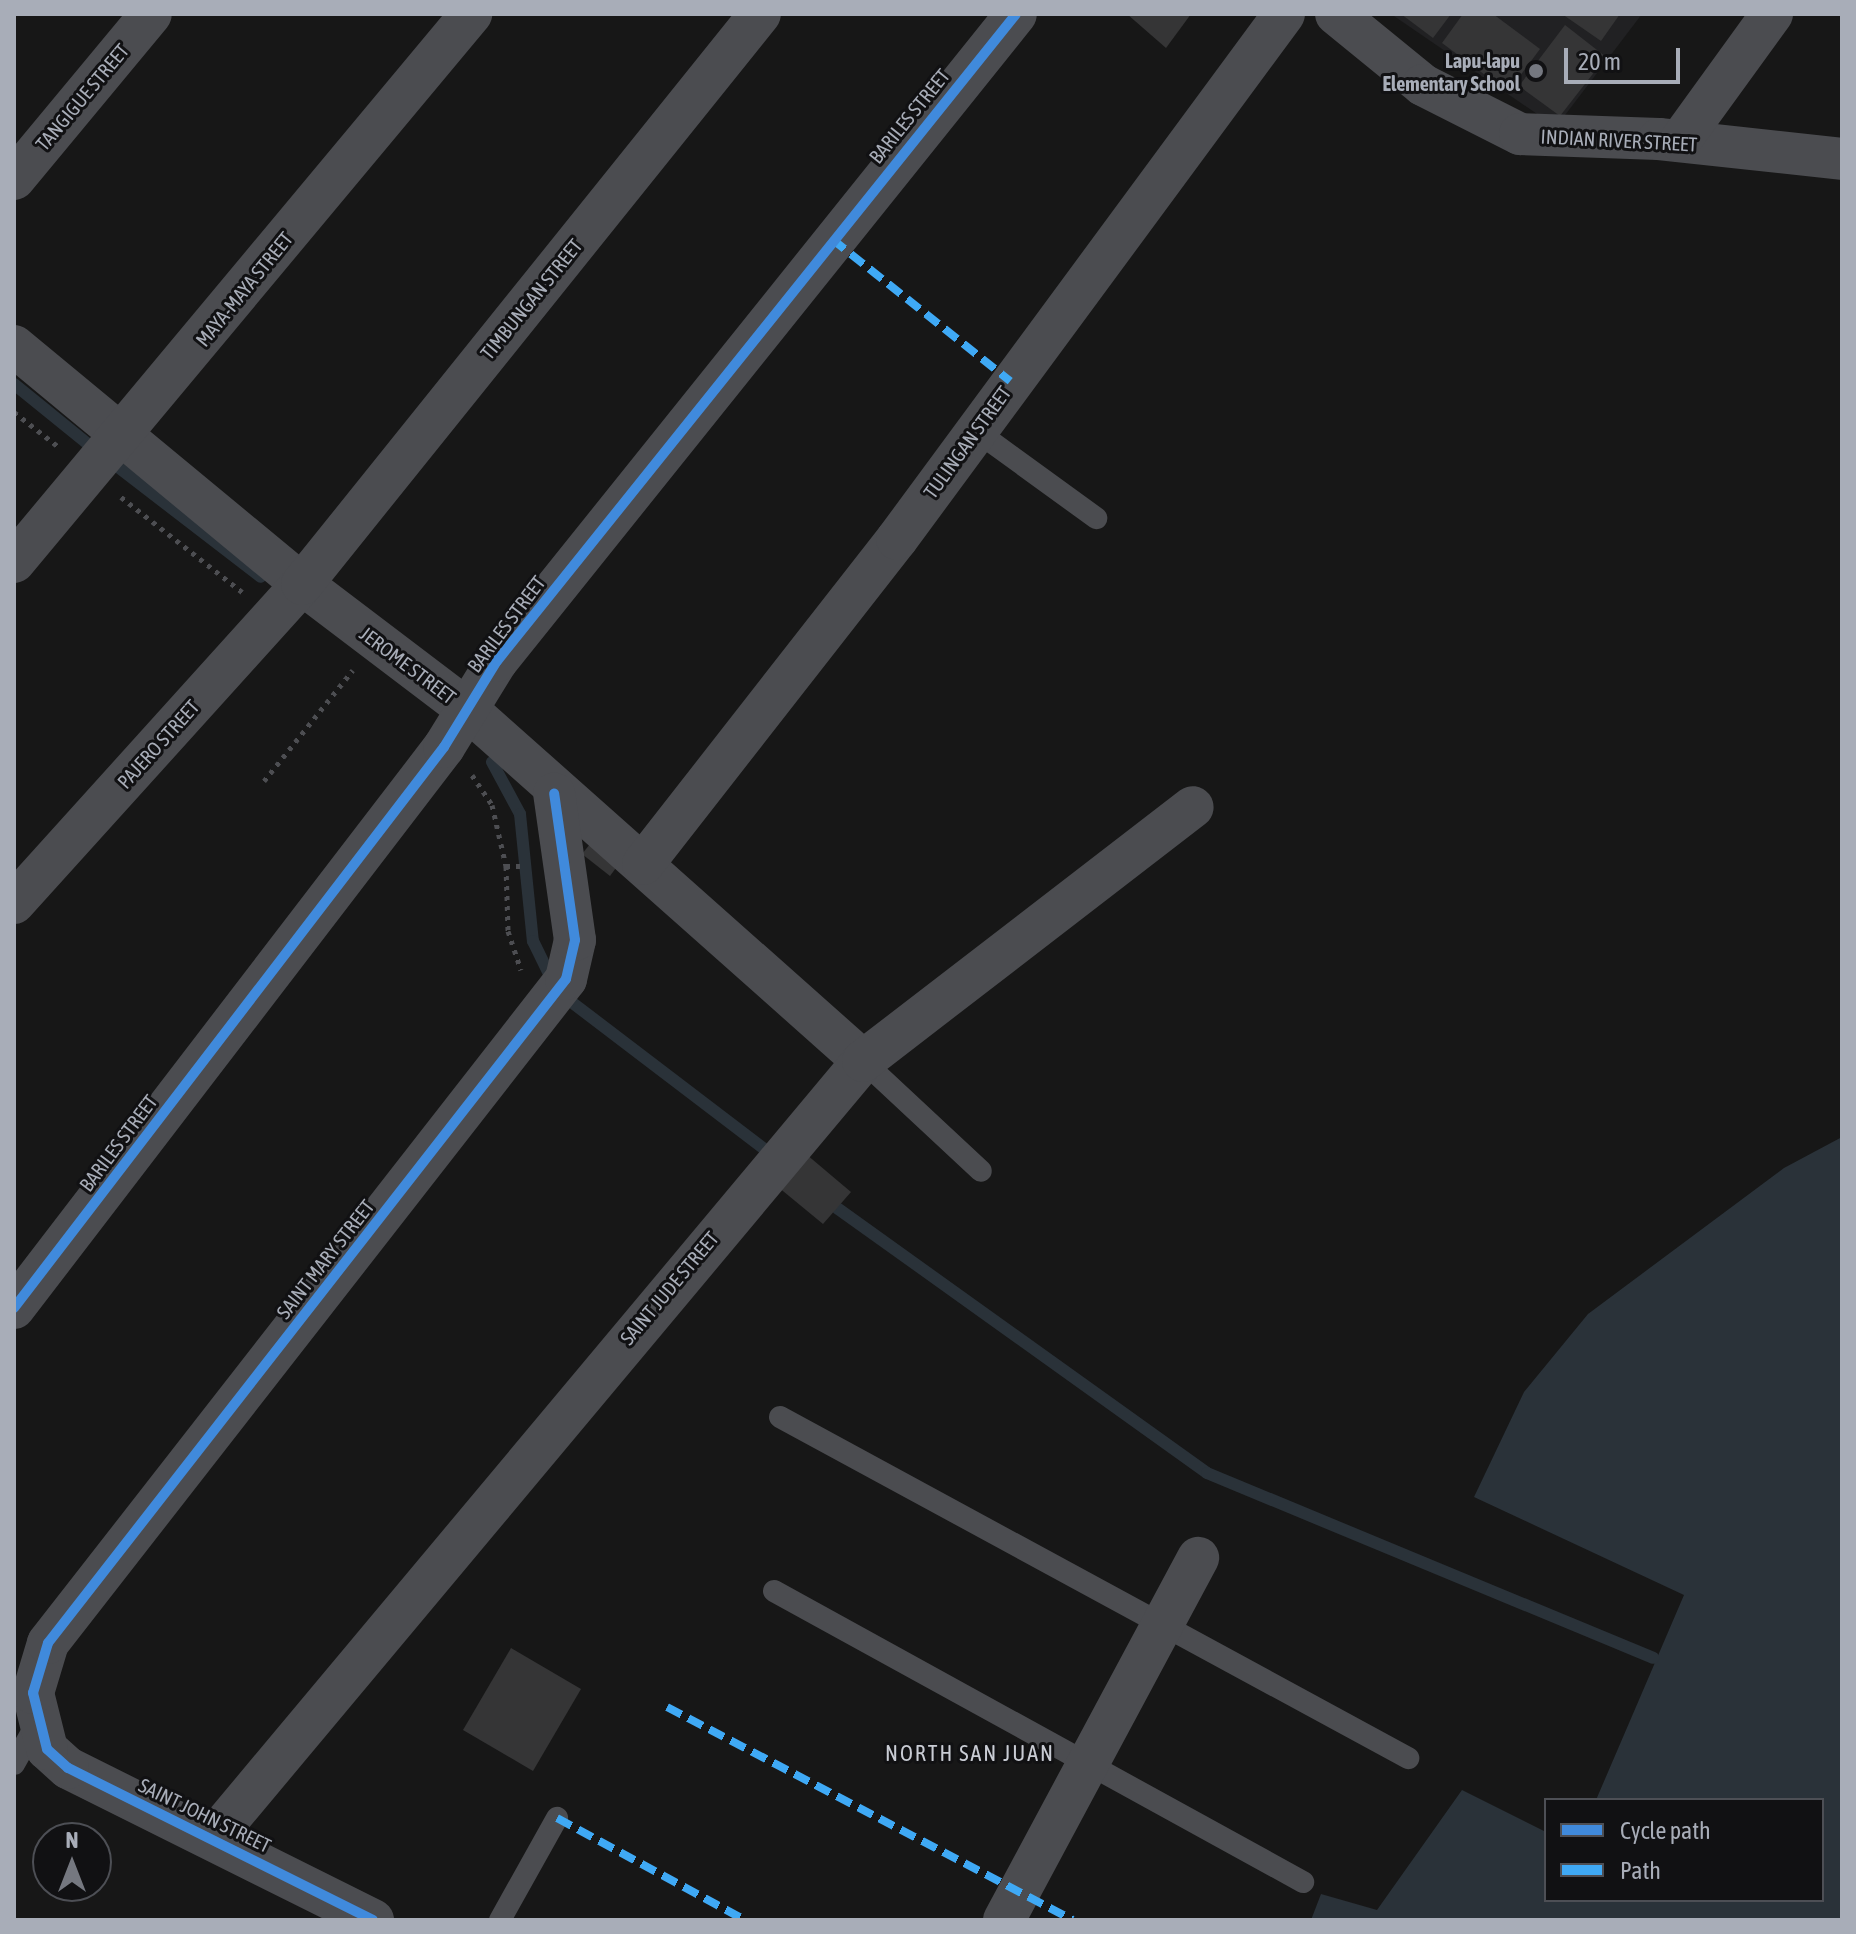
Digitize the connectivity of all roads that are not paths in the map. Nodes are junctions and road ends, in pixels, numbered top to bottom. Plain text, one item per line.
1 (151, 14) edge
2 (471, 14) edge
3 (760, 14) edge
4 (1016, 14) edge
5 (1284, 14) edge
6 (1336, 14) edge
7 (1772, 14) edge
8 (1680, 141) junction
9 (1842, 159) edge
10 (14, 179) edge
11 (14, 346) edge
12 (975, 430) junction
13 (122, 437) junction
14 (1096, 518) dead end
15 (14, 562) edge
16 (302, 584) junction
17 (468, 710) junction
18 (554, 793) junction
19 (1193, 807) dead end
20 (643, 864) junction
21 (14, 903) edge
22 (863, 1061) junction
23 (981, 1171) dead end
24 (14, 1308) edge
25 (780, 1417) dead end
26 (1198, 1558) dead end
27 (774, 1591) dead end
28 (1162, 1625) junction
29 (36, 1725) junction
30 (1408, 1758) dead end
31 (14, 1764) edge
32 (1088, 1764) junction
33 (557, 1818) dead end
34 (213, 1838) junction
35 (1303, 1882) dead end
36 (373, 1920) edge
37 (500, 1920) edge
38 (1004, 1920) edge

1 - 10 street, TANGIGUE STREET
2 - 13 street, MAYA-MAYA STREET
3 - 16 street, TIMBUNGAN STREET
4 - 17 street, BARILES STREET
5 - 12 street, TULINGAN STREET
6 - 8 street, INDIAN RIVER STREET
7 - 8 street
8 - 9 street, INDIAN RIVER STREET
11 - 13 street, JEROME STREET
12 - 14 lane
12 - 20 street, TULINGAN STREET
13 - 15 street, MAYA-MAYA STREET
13 - 16 street, JEROME STREET
16 - 17 street, JEROME STREET
16 - 21 street, PAJERO STREET
17 - 18 street, JEROME STREET
17 - 24 street, BARILES STREET
18 - 20 street, JEROME STREET
18 - 29 street, SAINT MARY STREET
19 - 22 street, SAINT JUDE STREET
20 - 22 street, JEROME STREET
22 - 23 lane
22 - 34 street, SAINT JUDE STREET
25 - 28 lane
26 - 28 street
27 - 32 lane
28 - 30 lane
28 - 32 street
29 - 31 lane
29 - 34 street, SAINT JOHN STREET
32 - 35 lane
32 - 38 street
33 - 37 lane
34 - 36 street, SAINT JOHN STREET

